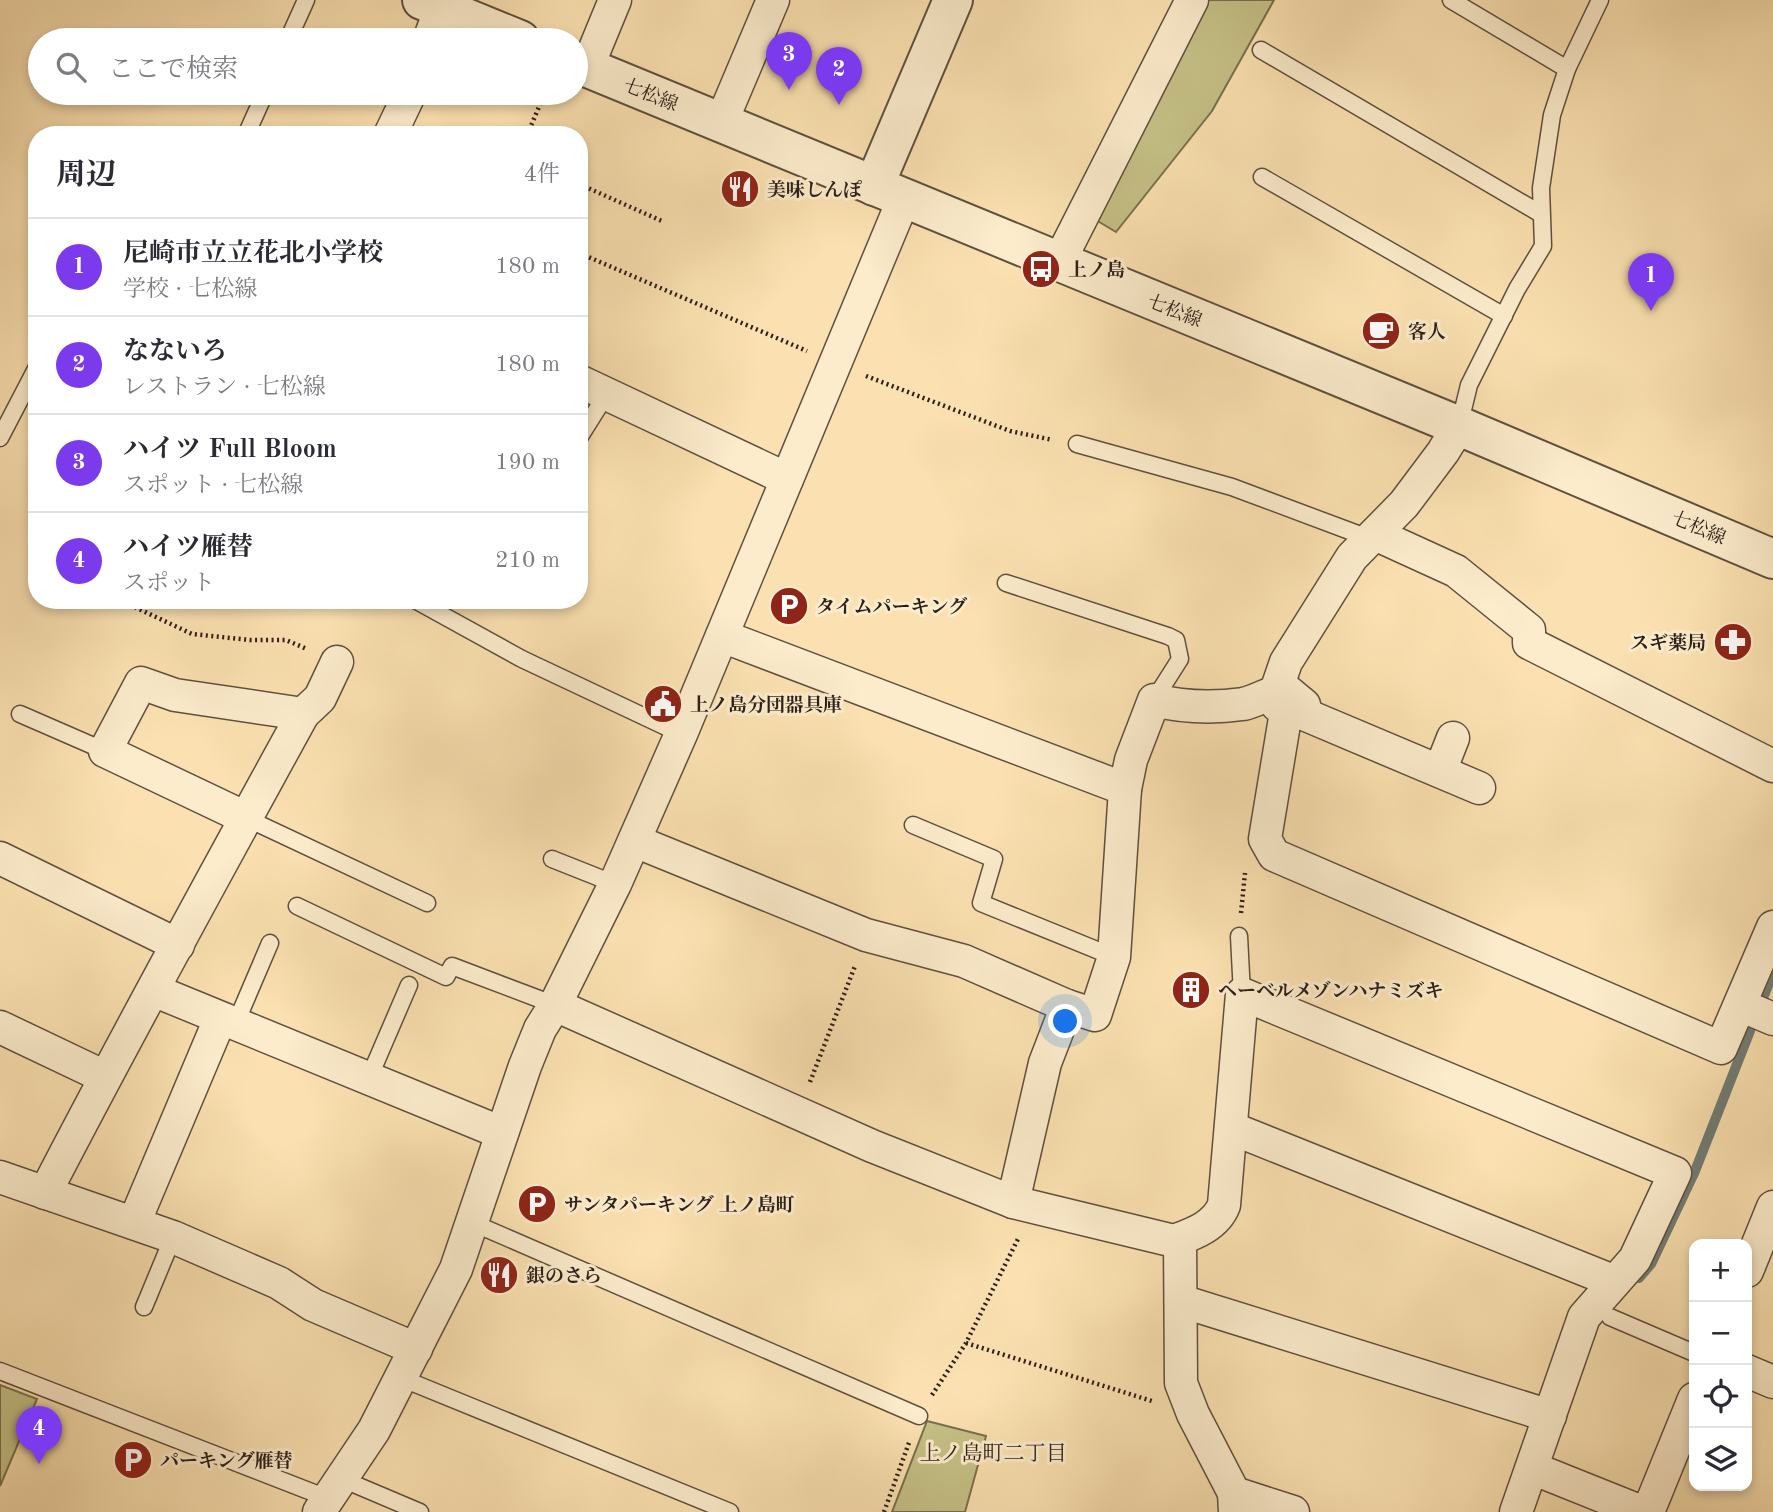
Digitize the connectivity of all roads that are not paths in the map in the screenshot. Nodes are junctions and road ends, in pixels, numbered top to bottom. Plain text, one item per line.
1 (306, 0) edge
2 (615, 0) edge
3 (773, 0) edge
4 (953, 0) edge
5 (1192, 0) edge
6 (1451, 0) edge
7 (1600, 0) edge
8 (438, 11) edge
9 (293, 28) edge
10 (486, 28) edge
11 (1261, 50) dead end
12 (588, 52) edge
13 (588, 68) edge
14 (1567, 69) junction
15 (260, 105) edge
16 (404, 105) edge
17 (721, 123) junction
18 (250, 126) edge
19 (394, 126) edge
20 (1262, 177) dead end
21 (889, 192) junction
22 (1541, 214) junction
23 (1059, 262) junction
24 (1504, 316) junction
25 (28, 384) edge
26 (593, 388) edge
27 (588, 406) edge
28 (1459, 426) junction
29 (0, 438) edge
30 (1077, 444) dead end
31 (787, 479) junction
32 (1373, 536) junction
33 (1773, 559) edge
34 (1006, 583) dead end
35 (434, 609) edge
36 (722, 636) junction
37 (337, 662) road end
38 (1276, 691) junction
39 (1154, 700) junction
40 (20, 714) dead end
41 (303, 714) junction
42 (681, 734) junction
43 (1453, 738) dead end
44 (105, 751) junction
45 (1773, 766) edge
46 (1440, 771) junction
47 (1479, 788) dead end
48 (1125, 789) junction
49 (246, 818) junction
50 (913, 825) dead end
51 (635, 841) junction
52 (0, 858) edge
53 (552, 859) dead end
54 (615, 884) junction
55 (427, 902) dead end
56 (297, 906) dead end
57 (1773, 926) edge
58 (1239, 936) dead end
59 (270, 943) dead end
60 (177, 945) junction
61 (1114, 957) junction
62 (408, 985) dead end
63 (153, 990) junction
64 (1242, 994) junction
65 (555, 1005) junction
66 (1740, 1005) junction
67 (1067, 1006) junction
68 (1773, 1019) edge
69 (227, 1022) junction
70 (0, 1027) edge
71 (105, 1077) junction
72 (369, 1078) junction
73 (1231, 1128) junction
74 (502, 1133) junction
75 (0, 1177) edge
76 (45, 1193) junction
77 (1023, 1205) junction
78 (1773, 1207) edge
79 (134, 1223) junction
80 (473, 1223) junction
81 (173, 1237) junction
82 (1180, 1239) junction
83 (1752, 1259) edge
84 (1613, 1281) junction
85 (1181, 1301) junction
86 (144, 1307) dead end
87 (1610, 1317) dead end
88 (416, 1349) junction
89 (1689, 1351) edge
90 (0, 1371) edge
91 (1752, 1373) edge
92 (401, 1378) junction
93 (1773, 1382) edge
94 (1689, 1411) edge
95 (919, 1416) road end
96 (1550, 1416) junction
97 (1532, 1468) junction
98 (329, 1496) edge
99 (1234, 1502) edge
100 (420, 1512) edge
101 (730, 1512) edge
102 (1293, 1512) edge
103 (1516, 1512) edge
104 (1642, 1512) edge
105 (1648, 1512) edge

1 - 9 lane
2 - 12 street
3 - 17 street
4 - 21 street
5 - 23 street
6 - 14 lane
7 - 14 lane
8 - 10 street
11 - 22 lane
13 - 17 street, 七松線
14 - 22 lane
15 - 18 lane
16 - 19 street
17 - 21 street, 七松線
20 - 24 lane
21 - 23 street, 七松線
21 - 31 street
22 - 24 lane
23 - 28 street, 七松線
24 - 28 lane
25 - 29 lane
26 - 27 lane
26 - 31 street
28 - 32 street
28 - 33 street, 七松線
30 - 32 lane
31 - 36 street
32 - 38 street
32 - 45 street
34 - 39 lane
35 - 42 lane
36 - 42 street
36 - 48 street
37 - 41 street
38 - 39 street
38 - 46 street
38 - 66 street
39 - 48 street
40 - 44 lane
41 - 44 street
41 - 49 street
42 - 51 street
43 - 46 street
44 - 49 street
46 - 47 street
48 - 61 street
49 - 55 lane
49 - 60 street
50 - 61 lane
51 - 54 street
51 - 67 street
52 - 60 street
53 - 54 lane
54 - 65 street
56 - 65 lane
57 - 66 street
58 - 64 lane
59 - 69 lane
60 - 63 street
61 - 67 street
62 - 72 lane
63 - 69 street
63 - 71 street
64 - 73 street
64 - 84 street
65 - 74 street
65 - 77 street
66 - 68 street
67 - 77 street
69 - 72 street
69 - 79 street
70 - 71 street
71 - 76 street
72 - 74 street
73 - 82 street
73 - 84 street
74 - 80 street
75 - 76 street
76 - 79 street
77 - 82 street
78 - 83 street
79 - 81 street
80 - 88 street
80 - 95 lane
81 - 86 lane
81 - 88 street
82 - 85 street
84 - 96 street
85 - 96 street
85 - 99 street
87 - 89 lane
88 - 92 street
90 - 98 lane
91 - 93 street
92 - 98 street
92 - 101 lane
94 - 105 street
96 - 97 street
97 - 103 street
97 - 104 street
98 - 100 lane
99 - 102 street

